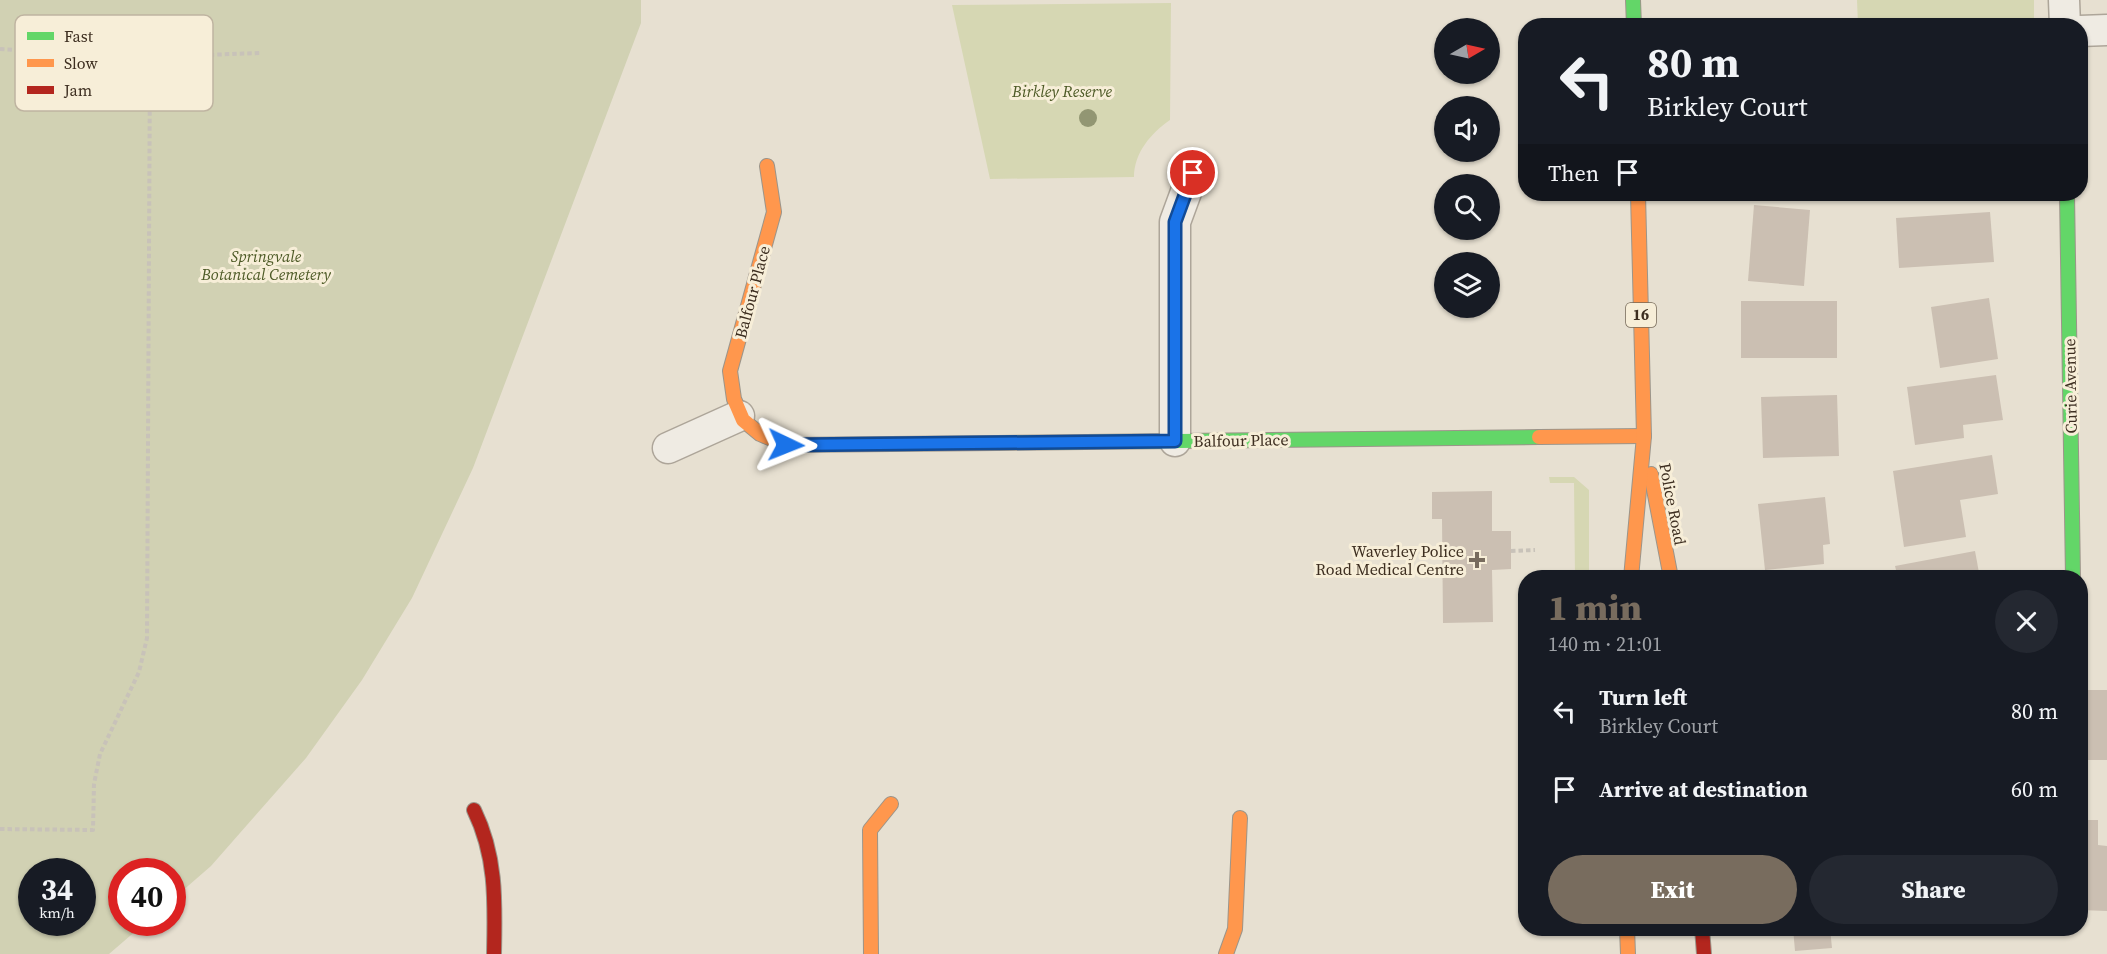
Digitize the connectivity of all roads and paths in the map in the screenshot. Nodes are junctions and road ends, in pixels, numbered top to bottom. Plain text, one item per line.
1 (1633, 0) edge
2 (2064, 0) edge
3 (1634, 18) edge
4 (2065, 18) edge
5 (2107, 30) edge
6 (2088, 31) edge
7 (0, 49) edge
8 (15, 50) edge
9 (260, 53) dead end
10 (213, 55) edge
11 (150, 111) edge
12 (767, 166) dead end
13 (1193, 173) dead end
14 (1638, 201) edge
15 (2067, 201) edge
16 (739, 416) junction
17 (1644, 436) junction
18 (1175, 441) junction
19 (668, 448) dead end
20 (1535, 550) dead end
21 (1511, 551) dead end
22 (1632, 570) edge
23 (1669, 570) edge
24 (2073, 570) edge
25 (891, 804) dead end
26 (474, 810) dead end
27 (1240, 819) dead end
28 (0, 830) edge
29 (1628, 936) edge
30 (1703, 936) edge
31 (494, 954) edge
32 (871, 954) edge
33 (1226, 954) edge
34 (1628, 954) edge
35 (1704, 954) edge

1 - 3 street
2 - 4 street
5 - 6 street
7 - 8 path
9 - 10 path
11 - 28 path
12 - 16 street, Balfour Place
13 - 18 street
14 - 17 street, Police Road / 16
15 - 24 street, Curie Avenue
16 - 18 street, Balfour Place
16 - 19 street
17 - 18 street, Balfour Place
17 - 22 street, Police Road / 16
17 - 23 street, Police Road / 16
20 - 21 path
25 - 32 street
26 - 31 street
27 - 33 street
29 - 34 street
30 - 35 street

